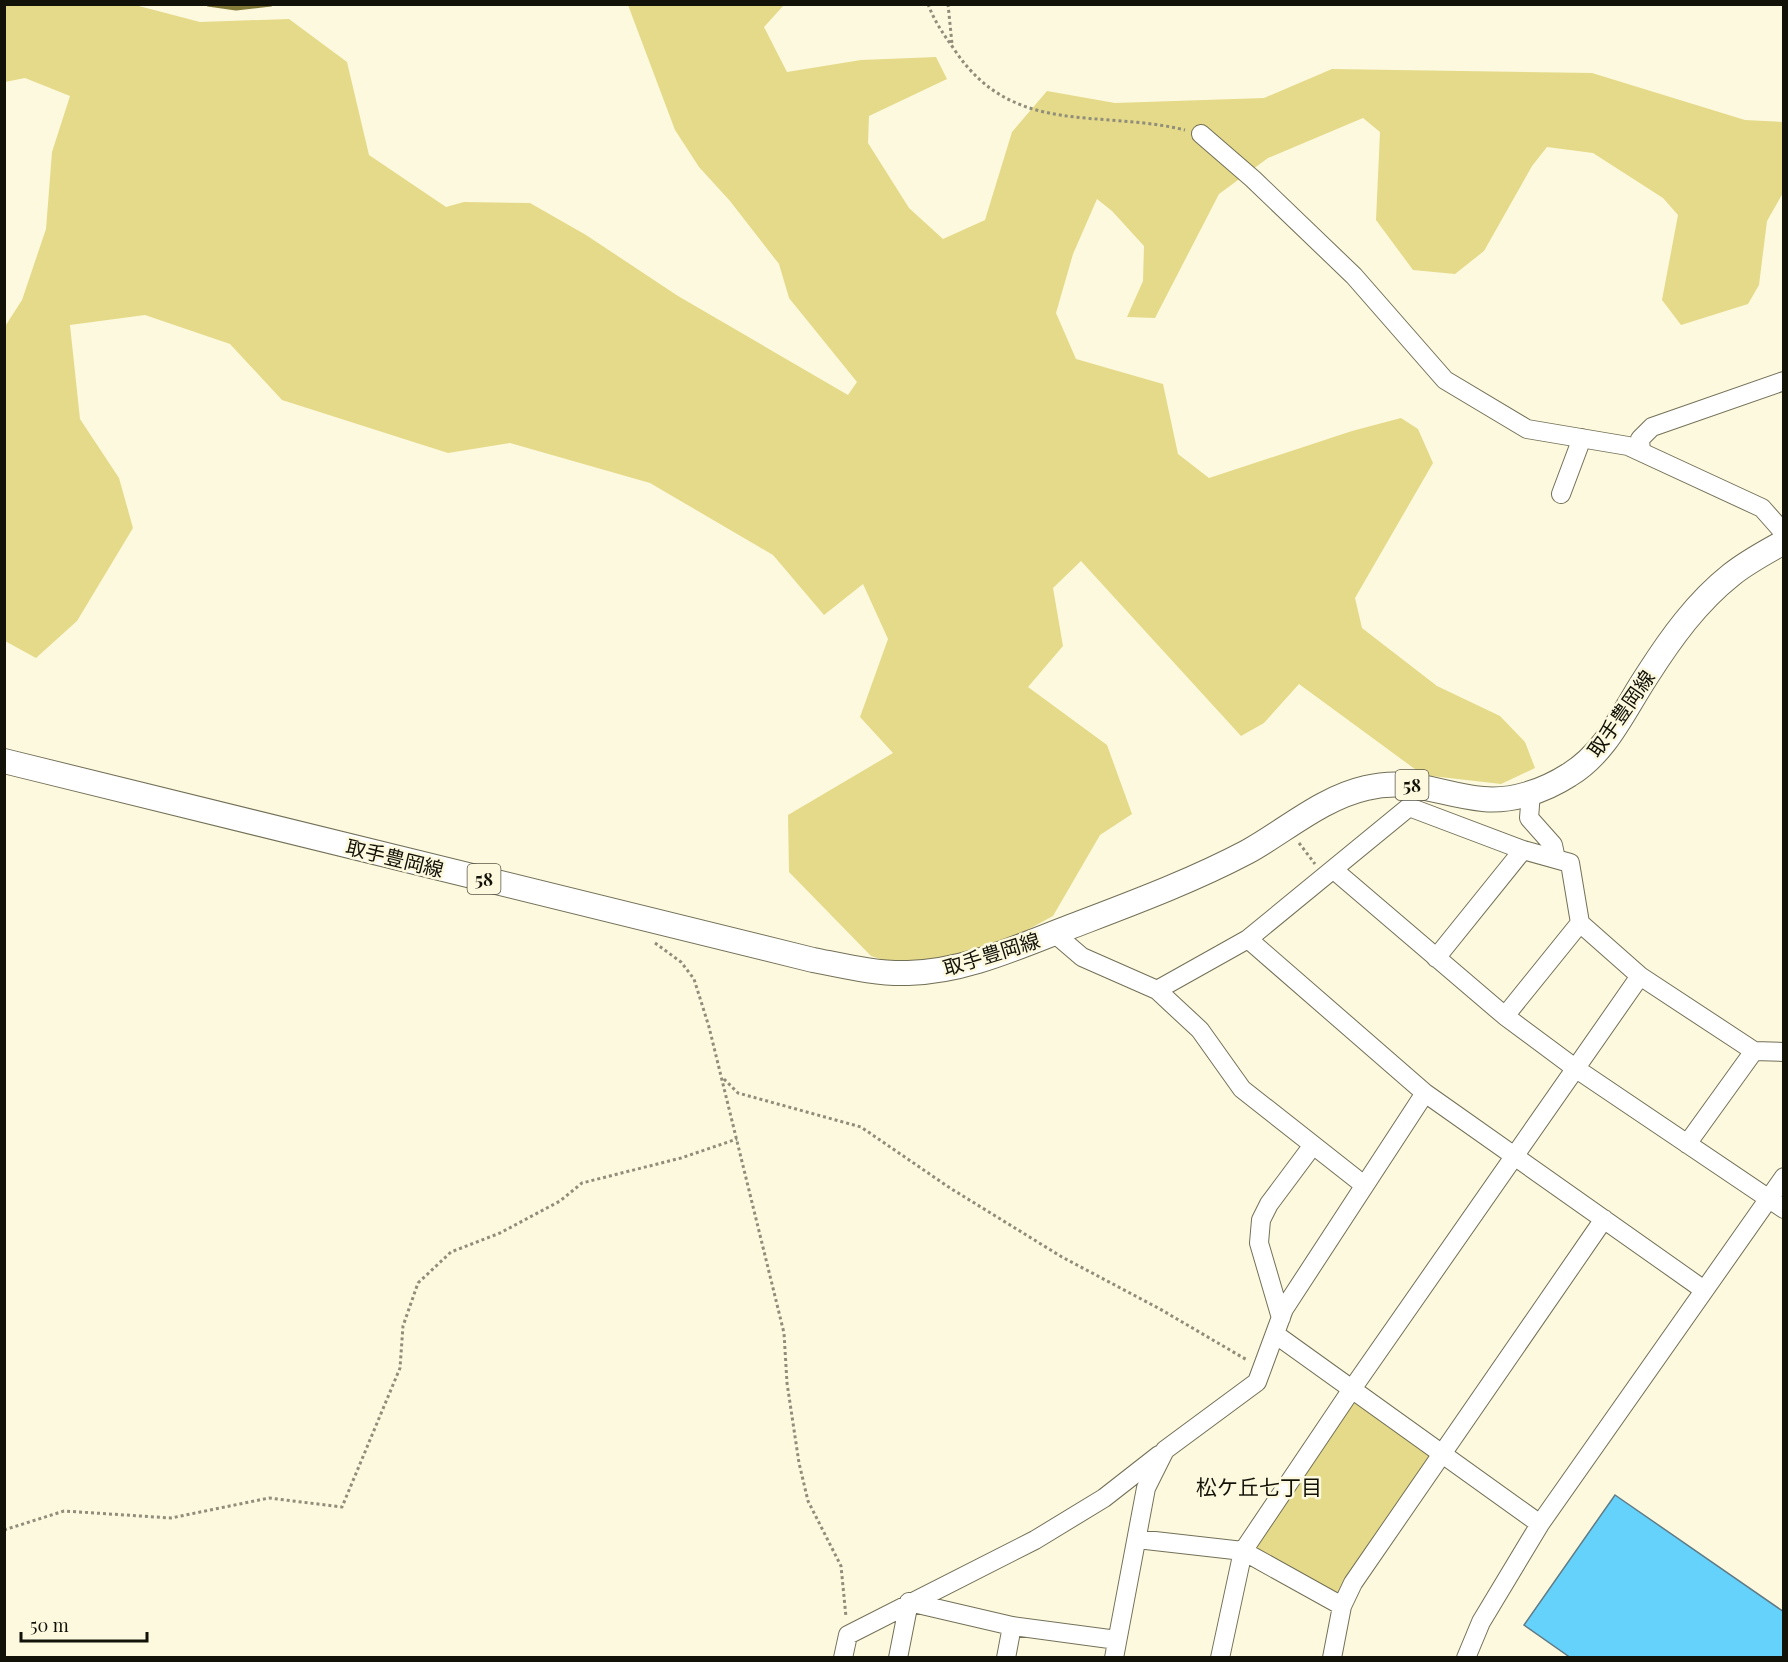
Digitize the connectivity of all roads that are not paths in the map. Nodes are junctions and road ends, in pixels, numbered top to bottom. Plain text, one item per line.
1 (1201, 134) road end
2 (1784, 381) edge
3 (1582, 438) junction
4 (1641, 452) junction
5 (1561, 494) dead end
6 (1784, 533) edge
7 (1784, 542) edge
8 (4, 761) edge
9 (1531, 793) junction
10 (1523, 850) junction
11 (1556, 859) junction
12 (1330, 873) junction
13 (1580, 922) junction
14 (1054, 933) junction
15 (1248, 939) junction
16 (1436, 958) junction
17 (1640, 976) junction
18 (1157, 990) junction
19 (1505, 1016) junction
20 (1754, 1051) junction
21 (1784, 1052) edge
22 (1575, 1068) junction
23 (1425, 1093) junction
24 (1687, 1144) junction
25 (1314, 1145) junction
26 (1514, 1155) junction
27 (1784, 1177) edge
28 (1364, 1185) junction
29 (1768, 1199) junction
30 (1784, 1209) edge
31 (1604, 1219) junction
32 (1704, 1290) junction
33 (1278, 1326) junction
34 (1352, 1389) junction
35 (1165, 1450) junction
36 (1444, 1453) junction
37 (1540, 1524) junction
38 (1137, 1539) junction
39 (1243, 1551) junction
40 (909, 1602) junction
41 (1342, 1606) junction
42 (1012, 1626) junction
43 (1116, 1649) edge
44 (843, 1658) edge
45 (898, 1658) edge
46 (1006, 1658) edge
47 (1220, 1658) edge
48 (1332, 1658) edge
49 (1466, 1658) edge

1 - 3 street
2 - 4 street
3 - 4 street
3 - 5 street
4 - 6 street
7 - 9 main road, 取手豊岡線 / 58
8 - 14 main road, 取手豊岡線 / 58
9 - 11 street
9 - 14 main road, 取手豊岡線 / 58
10 - 11 street
10 - 12 street
10 - 16 street
11 - 13 street
12 - 15 street
12 - 16 street
13 - 17 street
13 - 19 street
14 - 18 street
15 - 18 street
15 - 23 street
16 - 19 street
17 - 20 street
17 - 22 street
18 - 25 street
19 - 22 street
20 - 21 street
20 - 24 street
22 - 24 street
22 - 26 street
23 - 26 street
23 - 28 street
24 - 29 street
25 - 28 street
25 - 33 street
26 - 31 street
26 - 34 street
27 - 29 street
28 - 33 street
29 - 30 street
29 - 32 street
31 - 32 street
31 - 36 street
32 - 37 street
33 - 34 street
33 - 35 street
34 - 36 street
34 - 39 street
35 - 38 street
35 - 40 street
36 - 37 street
36 - 41 street
37 - 49 street
38 - 39 street
38 - 43 street
39 - 41 street
39 - 47 street
40 - 42 street
40 - 44 street
40 - 45 street
41 - 48 street
42 - 43 street
42 - 46 street

